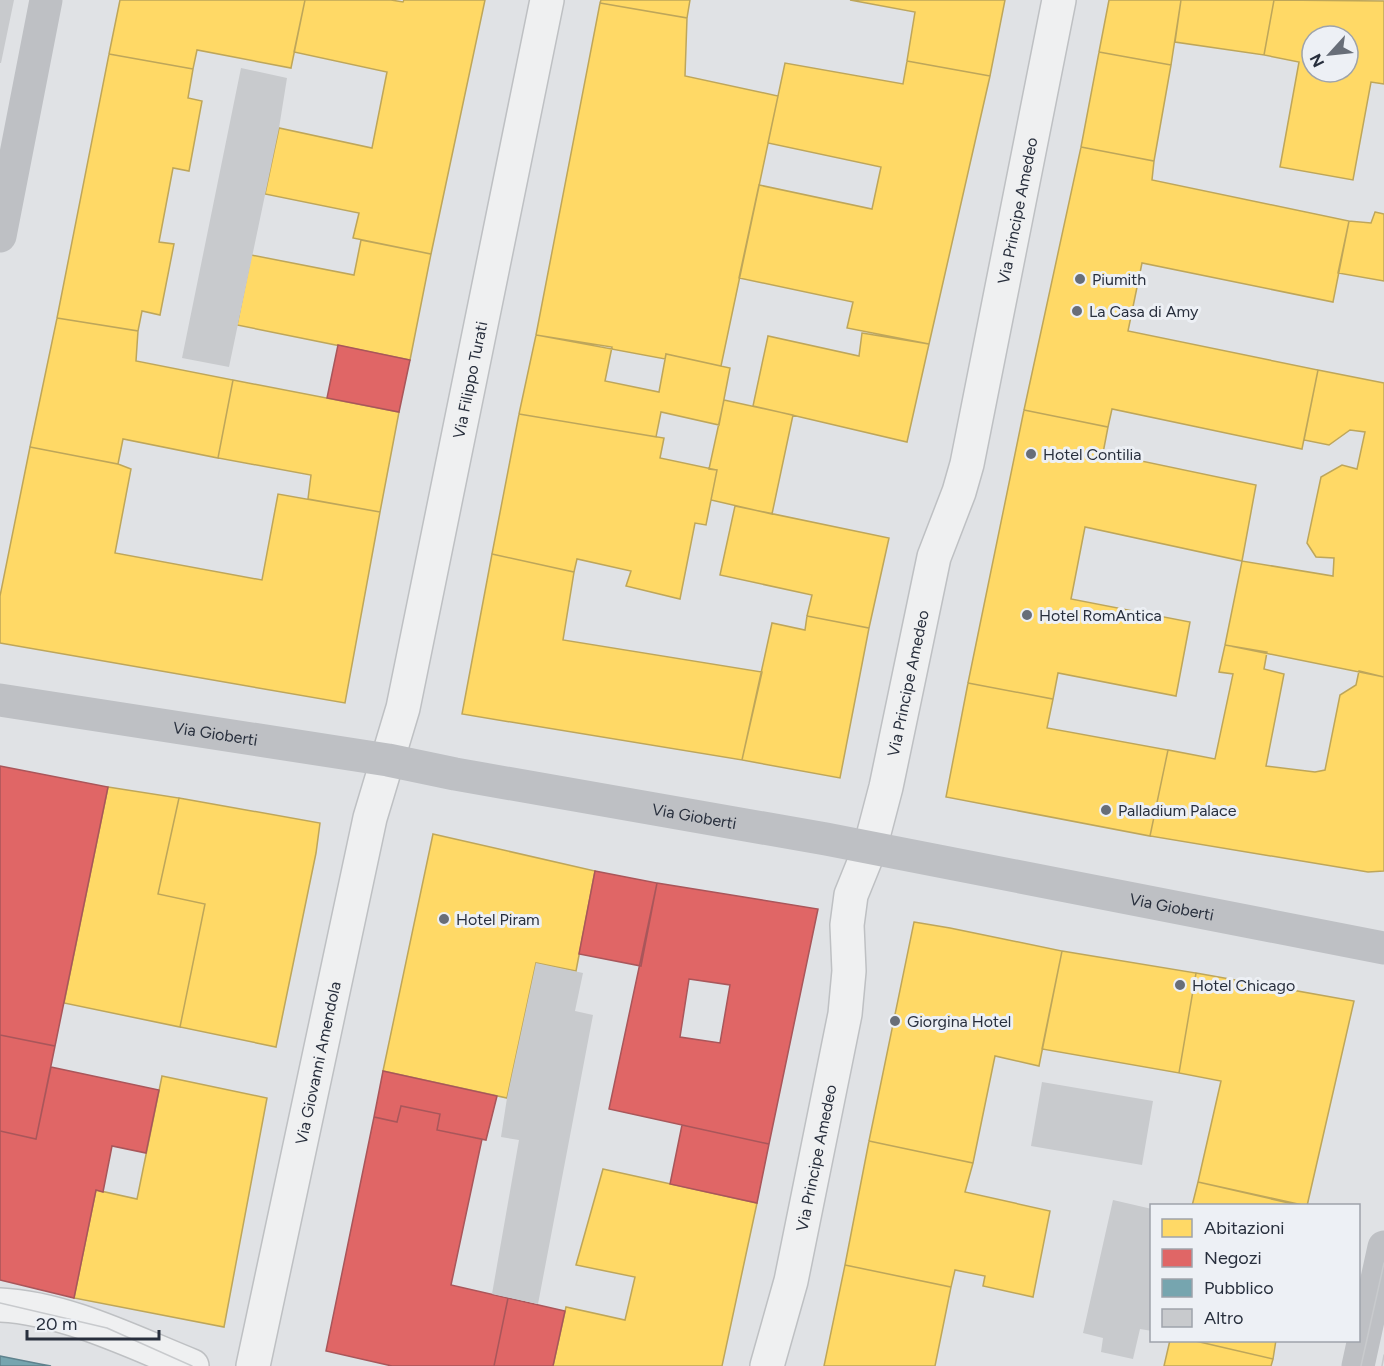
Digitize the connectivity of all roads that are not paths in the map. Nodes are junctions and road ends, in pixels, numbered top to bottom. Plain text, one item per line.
1 (46, 0) edge
2 (547, 0) edge
3 (1059, 0) edge
4 (0, 236) edge
5 (0, 700) edge
6 (388, 760) junction
7 (870, 848) junction
8 (1384, 948) edge
9 (1384, 1247) edge
10 (0, 1305) edge
11 (192, 1366) edge
12 (254, 1366) edge
13 (767, 1366) edge
14 (1358, 1366) edge

1 - 4 main road
2 - 6 street, Via Filippo Turati
3 - 7 street, Via Principe Amedeo
5 - 6 main road, Via Gioberti
6 - 7 main road, Via Gioberti
6 - 12 street, Via Giovanni Amendola
7 - 8 main road, Via Gioberti
7 - 13 street, Via Principe Amedeo
9 - 14 main road
10 - 11 street

